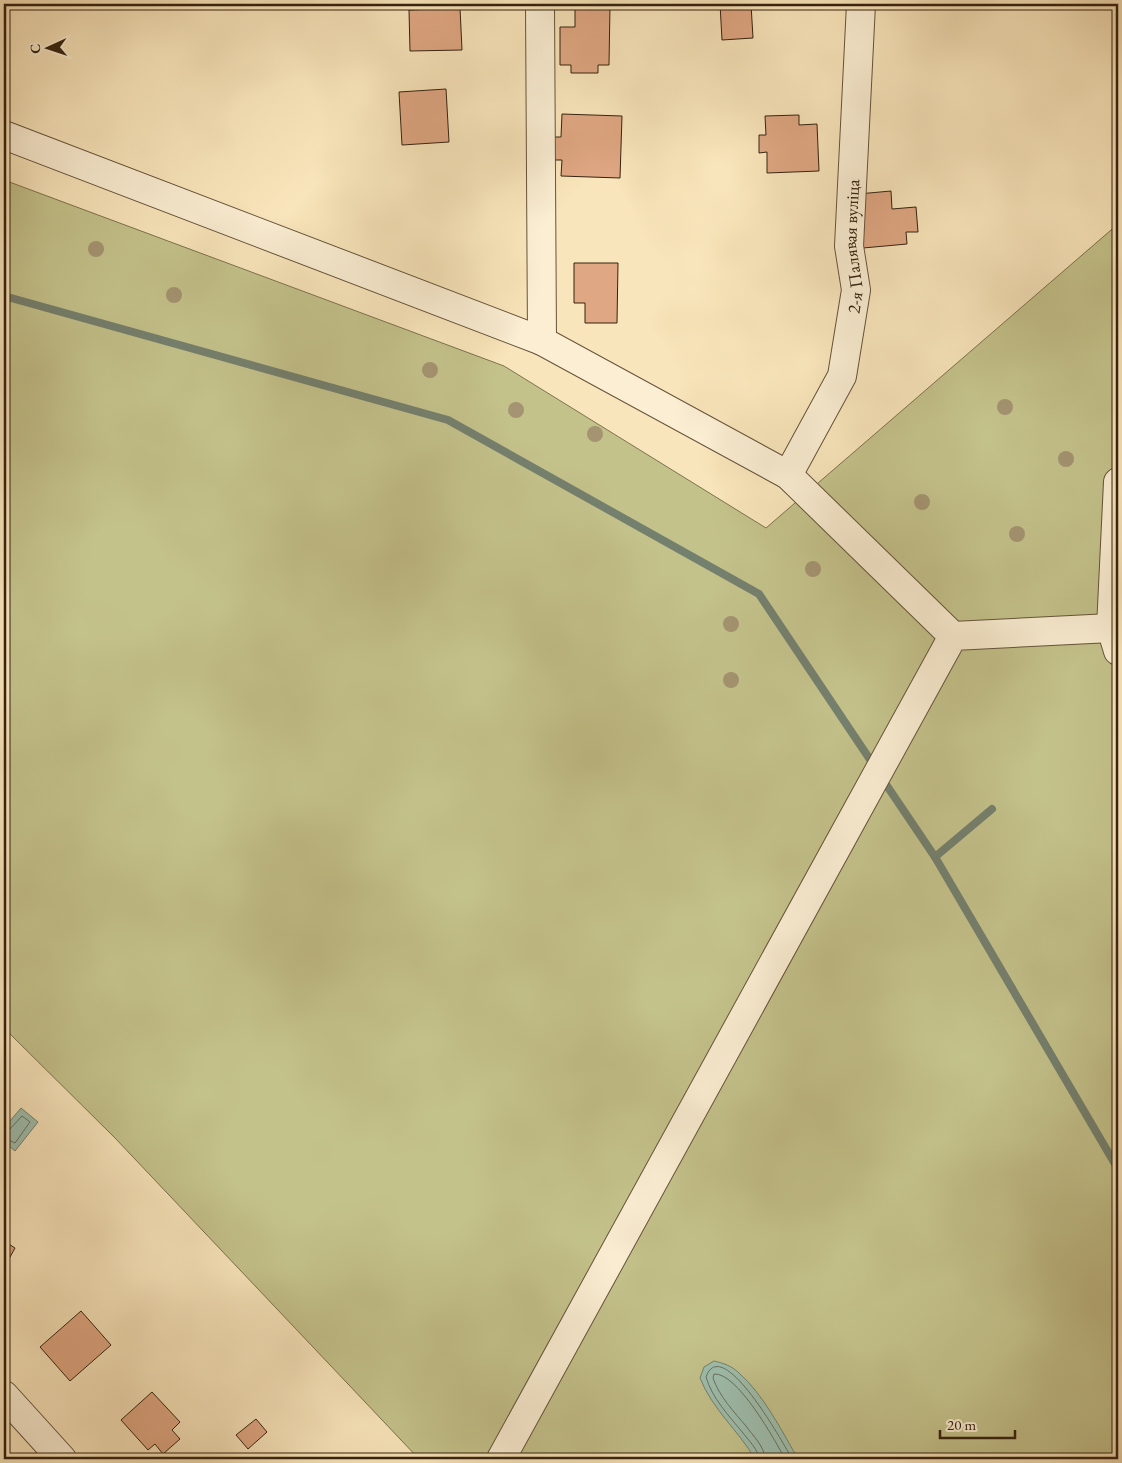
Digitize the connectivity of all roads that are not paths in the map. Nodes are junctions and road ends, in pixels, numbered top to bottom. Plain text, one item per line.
1 (540, 4) edge
2 (861, 4) edge
3 (4, 135) edge
4 (542, 341) junction
5 (788, 475) junction
6 (1118, 482) edge
7 (953, 636) junction
8 (1114, 640) edge
9 (4, 1394) edge
10 (62, 1459) edge
11 (501, 1459) edge

1 - 4 street
2 - 5 street, 2-я Палявая вуліца
3 - 4 street
4 - 5 street
5 - 7 street
6 - 8 street
7 - 8 street
7 - 11 street
9 - 10 street

